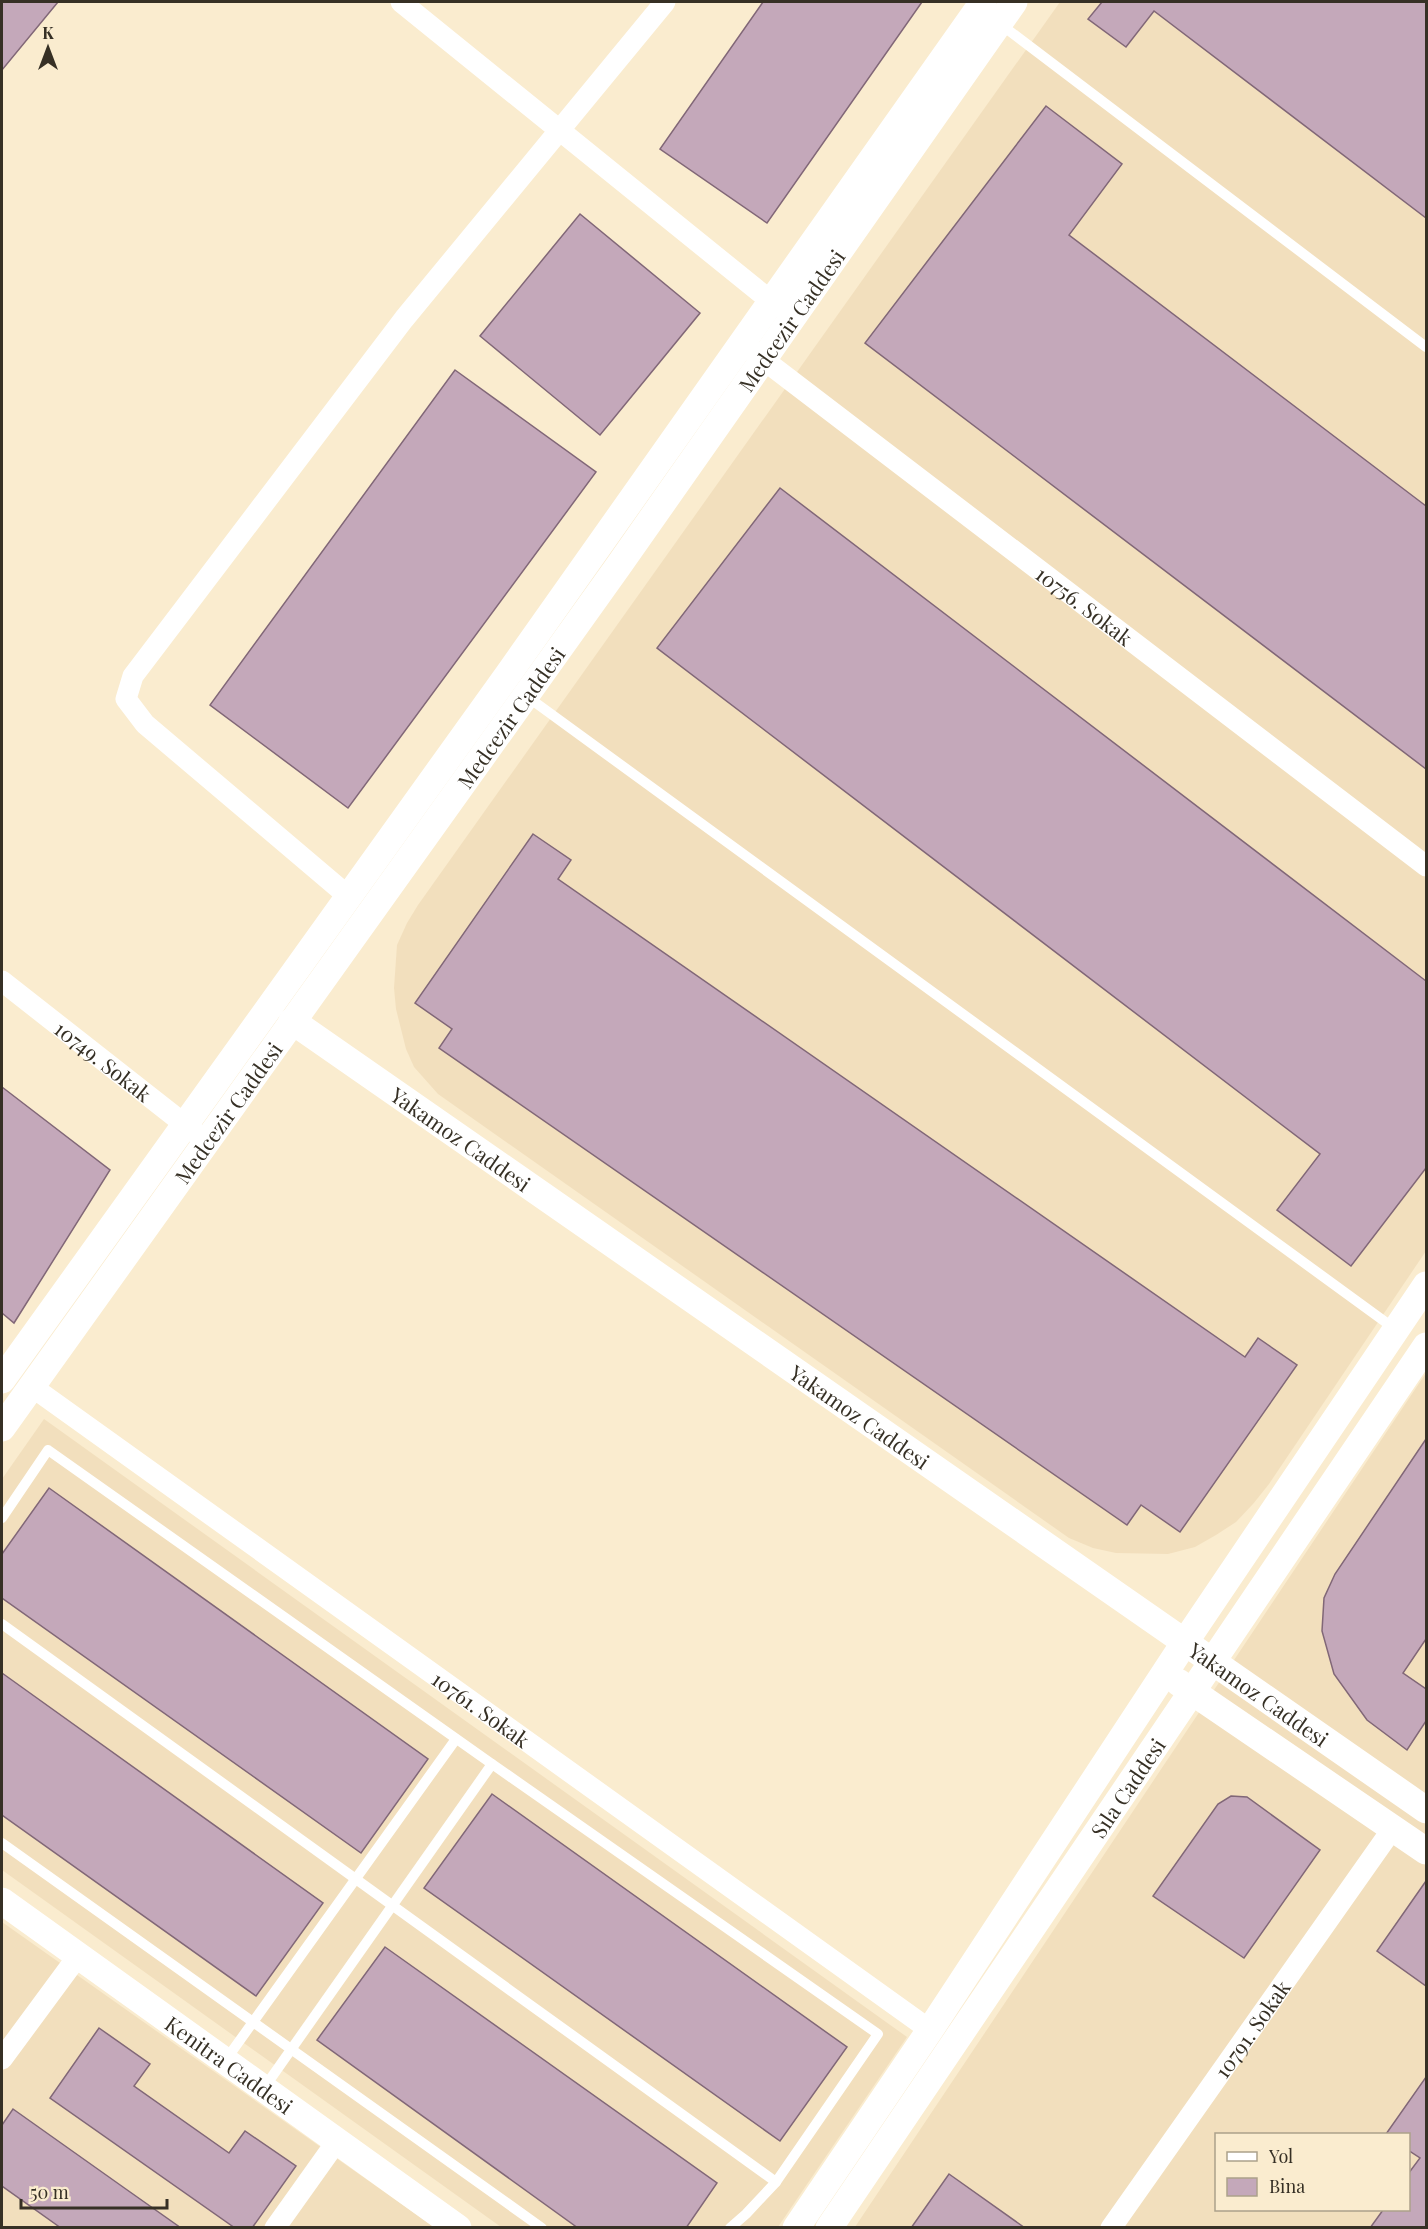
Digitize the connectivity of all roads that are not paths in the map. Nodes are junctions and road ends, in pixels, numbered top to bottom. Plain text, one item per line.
1 (401, 2) edge
2 (664, 2) edge
3 (983, 2) edge
4 (1014, 2) edge
5 (998, 23) junction
6 (558, 131) junction
7 (783, 308) junction
8 (1426, 347) edge
9 (753, 352) junction
10 (525, 695) junction
11 (1426, 866) edge
12 (348, 896) junction
13 (2, 981) edge
14 (292, 1021) junction
15 (183, 1125) junction
16 (206, 1140) junction
17 (1426, 1285) edge
18 (1396, 1329) junction
19 (1426, 1346) edge
20 (2, 1380) edge
21 (31, 1386) junction
22 (2, 1428) edge
23 (2, 1518) edge
24 (2, 1623) edge
25 (1185, 1642) junction
26 (1214, 1662) junction
27 (1165, 1672) junction
28 (1193, 1692) junction
29 (456, 1738) junction
30 (492, 1764) junction
31 (1426, 1810) edge
32 (1393, 1828) junction
33 (2, 1843) edge
34 (1426, 1851) edge
35 (355, 1879) junction
36 (2, 1901) edge
37 (392, 1906) junction
38 (78, 1956) junction
39 (254, 2022) junction
40 (930, 2030) junction
41 (291, 2049) junction
42 (2, 2059) edge
43 (225, 2061) junction
44 (264, 2088) junction
45 (337, 2140) junction
46 (776, 2182) junction
47 (275, 2228) edge
48 (458, 2228) edge
49 (542, 2228) edge
50 (730, 2228) edge
51 (796, 2228) edge
52 (829, 2228) edge
53 (1111, 2228) edge

1 - 6 street
2 - 6 street
3 - 7 street, Medcezir Caddesi
4 - 5 street, Medcezir Caddesi
5 - 7 street, Medcezir Caddesi
5 - 8 lane
6 - 7 street
6 - 12 street
7 - 9 street, Medcezir Caddesi
9 - 10 street, Medcezir Caddesi
9 - 11 street, 10756. Sokak
9 - 12 street, Medcezir Caddesi
10 - 14 street, Medcezir Caddesi
10 - 18 lane
12 - 15 street, Medcezir Caddesi
13 - 15 street, 10749. Sokak
14 - 16 street, Medcezir Caddesi
14 - 25 street, Yakamoz Caddesi
15 - 16 street, 10749. Sokak
15 - 20 street, Medcezir Caddesi
16 - 21 street, Medcezir Caddesi
17 - 18 street
18 - 25 street
19 - 26 street, Sıla Caddesi
21 - 22 street, Medcezir Caddesi
21 - 40 street, 10761. Sokak
23 - 29 lane
24 - 35 lane
25 - 26 street, Yakamoz Caddesi
25 - 27 street
26 - 28 street, Sıla Caddesi
26 - 31 street, Yakamoz Caddesi
27 - 28 street, Yakamoz Caddesi
27 - 40 street
28 - 32 street, Yakamoz Caddesi
28 - 52 street, Sıla Caddesi
29 - 30 lane
29 - 35 lane
30 - 37 lane
30 - 46 lane
32 - 34 street, Yakamoz Caddesi
32 - 53 street, 10791. Sokak
33 - 39 lane
35 - 37 lane
35 - 39 lane
36 - 38 street, Kenitra Caddesi
37 - 41 lane
37 - 46 lane
38 - 42 street
38 - 43 street, Kenitra Caddesi
39 - 41 lane
39 - 43 lane
40 - 51 street
41 - 44 lane
41 - 49 lane
43 - 44 street, Kenitra Caddesi
44 - 45 street, Kenitra Caddesi
45 - 47 street
45 - 48 street, Kenitra Caddesi
46 - 50 lane

